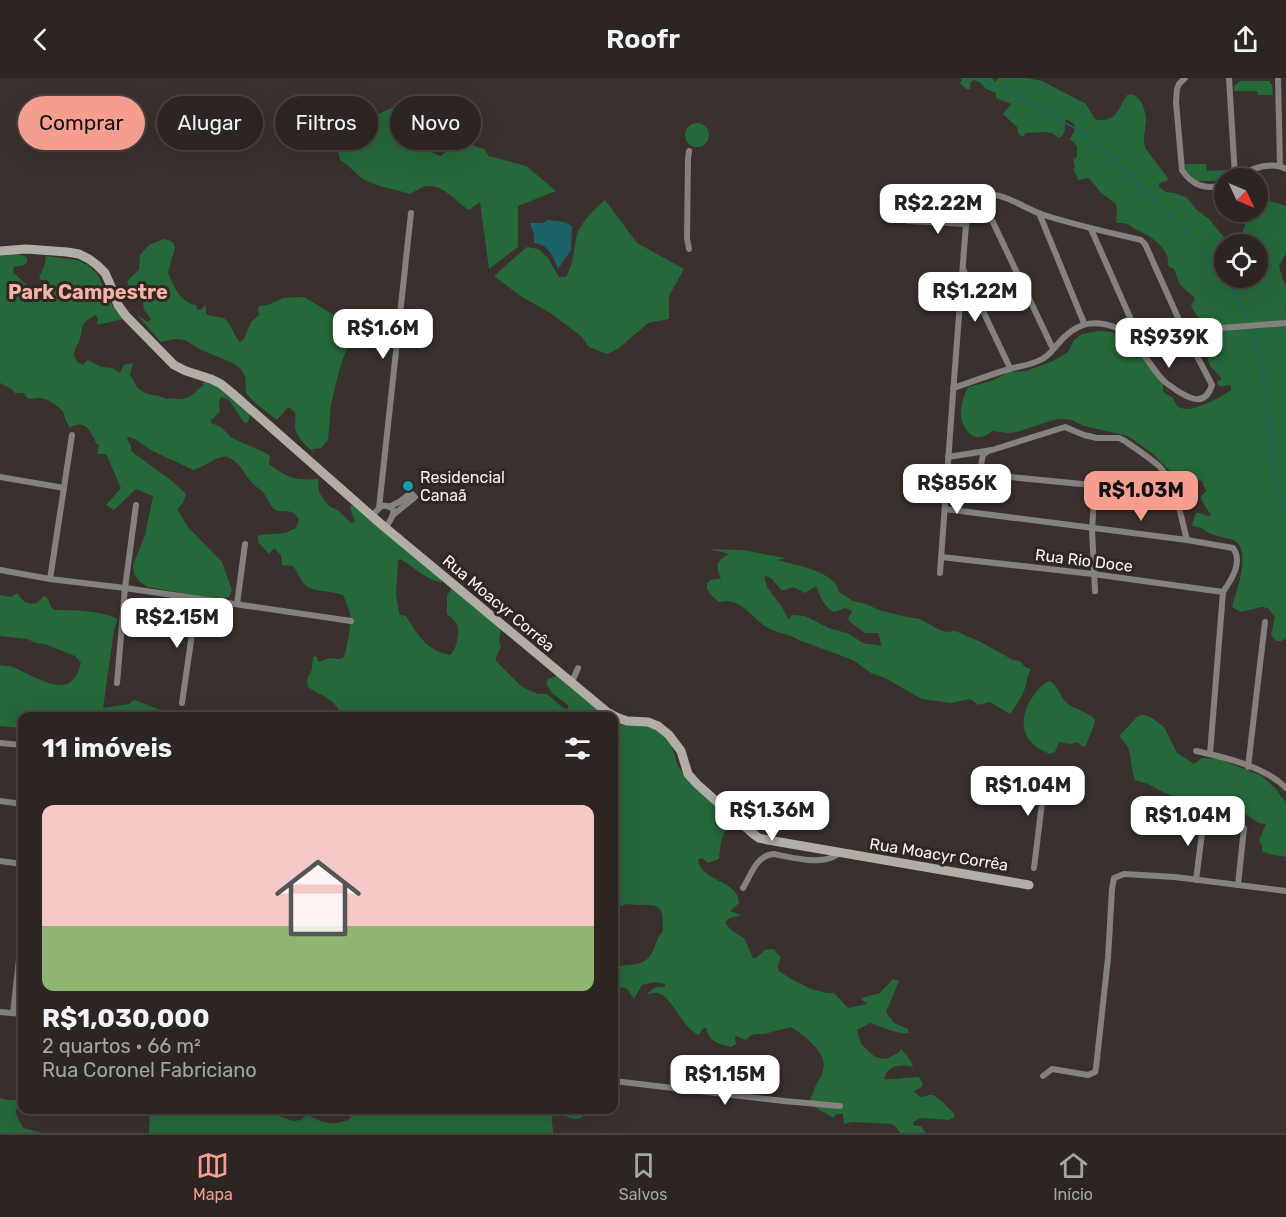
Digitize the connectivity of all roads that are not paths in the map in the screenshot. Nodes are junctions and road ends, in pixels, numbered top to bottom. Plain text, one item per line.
1 (1185, 78) edge
2 (1229, 78) edge
3 (1278, 78) edge
4 (689, 151) dead end
5 (1234, 168) edge
6 (1256, 168) edge
7 (1283, 168) edge
8 (1214, 186) edge
9 (982, 199) junction
10 (411, 213) dead end
11 (1039, 213) junction
12 (908, 221) dead end
13 (966, 224) junction
14 (1091, 229) junction
15 (689, 249) dead end
16 (0, 251) edge
17 (963, 268) junction
18 (1084, 323) junction
19 (1286, 323) edge
20 (1184, 332) junction
21 (1136, 344) junction
22 (1053, 349) junction
23 (1010, 368) junction
24 (953, 388) junction
25 (72, 435) dead end
26 (989, 450) junction
27 (948, 456) junction
28 (948, 471) junction
29 (990, 476) junction
30 (0, 477) edge
31 (1167, 479) junction
32 (1095, 486) junction
33 (64, 488) junction
34 (1161, 492) junction
35 (1174, 493) junction
36 (136, 505) dead end
37 (389, 507) junction
38 (379, 508) junction
39 (945, 509) junction
40 (393, 515) junction
41 (372, 516) junction
42 (386, 528) junction
43 (1092, 529) junction
44 (1187, 540) junction
45 (245, 544) dead end
46 (941, 557) junction
47 (0, 570) edge
48 (940, 573) dead end
49 (1093, 574) junction
50 (50, 579) junction
51 (125, 588) junction
52 (1095, 591) dead end
53 (1223, 592) junction
54 (197, 599) junction
55 (237, 604) junction
56 (351, 621) dead end
57 (1264, 622) dead end
58 (578, 668) dead end
59 (572, 682) junction
60 (117, 683) dead end
61 (182, 702) dead end
62 (608, 712) edge
63 (618, 718) edge
64 (0, 743) edge
65 (18, 745) edge
66 (1196, 751) dead end
67 (1210, 754) junction
68 (1248, 767) junction
69 (1046, 770) dead end
70 (1286, 788) edge
71 (0, 801) edge
72 (18, 803) edge
73 (839, 853) junction
74 (0, 861) edge
75 (18, 863) edge
76 (1034, 868) dead end
77 (1196, 880) junction
78 (1029, 885) dead end
79 (1238, 885) junction
80 (743, 888) dead end
81 (1286, 891) edge
82 (18, 969) edge
83 (0, 1012) edge
84 (13, 1013) junction
85 (18, 1014) edge
86 (1043, 1076) dead end
87 (618, 1081) edge
88 (840, 1106) dead end

1 - 8 street
2 - 5 street
3 - 7 street
4 - 15 street
6 - 7 street
9 - 11 street
9 - 13 street
9 - 22 street
10 - 38 street
11 - 14 street
11 - 18 street
12 - 13 street
13 - 17 street
14 - 20 street
14 - 21 street
16 - 41 street, Rua Moacyr Corrêa
17 - 23 street
17 - 24 street
18 - 21 street
18 - 22 street
19 - 20 street
20 - 21 street
22 - 23 street
23 - 24 street
24 - 27 street
25 - 33 street
26 - 27 street
26 - 29 street
26 - 31 street
27 - 28 street
28 - 29 street
28 - 39 street
29 - 32 street
30 - 33 street
31 - 34 street
31 - 35 street
32 - 34 street
32 - 43 street
33 - 50 street
34 - 35 street
35 - 44 street
36 - 51 street
37 - 38 street
37 - 40 street
37 - 40 street
38 - 41 street
39 - 43 street
39 - 46 street
40 - 42 street
41 - 42 street, Rua Moacyr Corrêa
42 - 59 street, Rua Moacyr Corrêa
43 - 44 street
43 - 49 street
44 - 53 street
45 - 55 street
46 - 48 street
46 - 49 street, Rua Rio Doce
47 - 50 street
49 - 52 street
49 - 53 street, Rua Rio Doce
50 - 51 street
51 - 54 street
51 - 60 street
53 - 67 street
54 - 55 street
54 - 61 street
55 - 56 street
57 - 68 street
58 - 59 street
59 - 62 street, Rua Moacyr Corrêa
63 - 73 street, Rua Moacyr Corrêa
64 - 65 street
66 - 67 street
67 - 68 street
68 - 70 street
69 - 76 street
71 - 72 street
73 - 78 street, Rua Moacyr Corrêa
73 - 80 street
74 - 75 street
77 - 79 street
77 - 79 street
77 - 86 street
79 - 81 street
82 - 84 street
83 - 84 street
84 - 85 street
87 - 88 street

